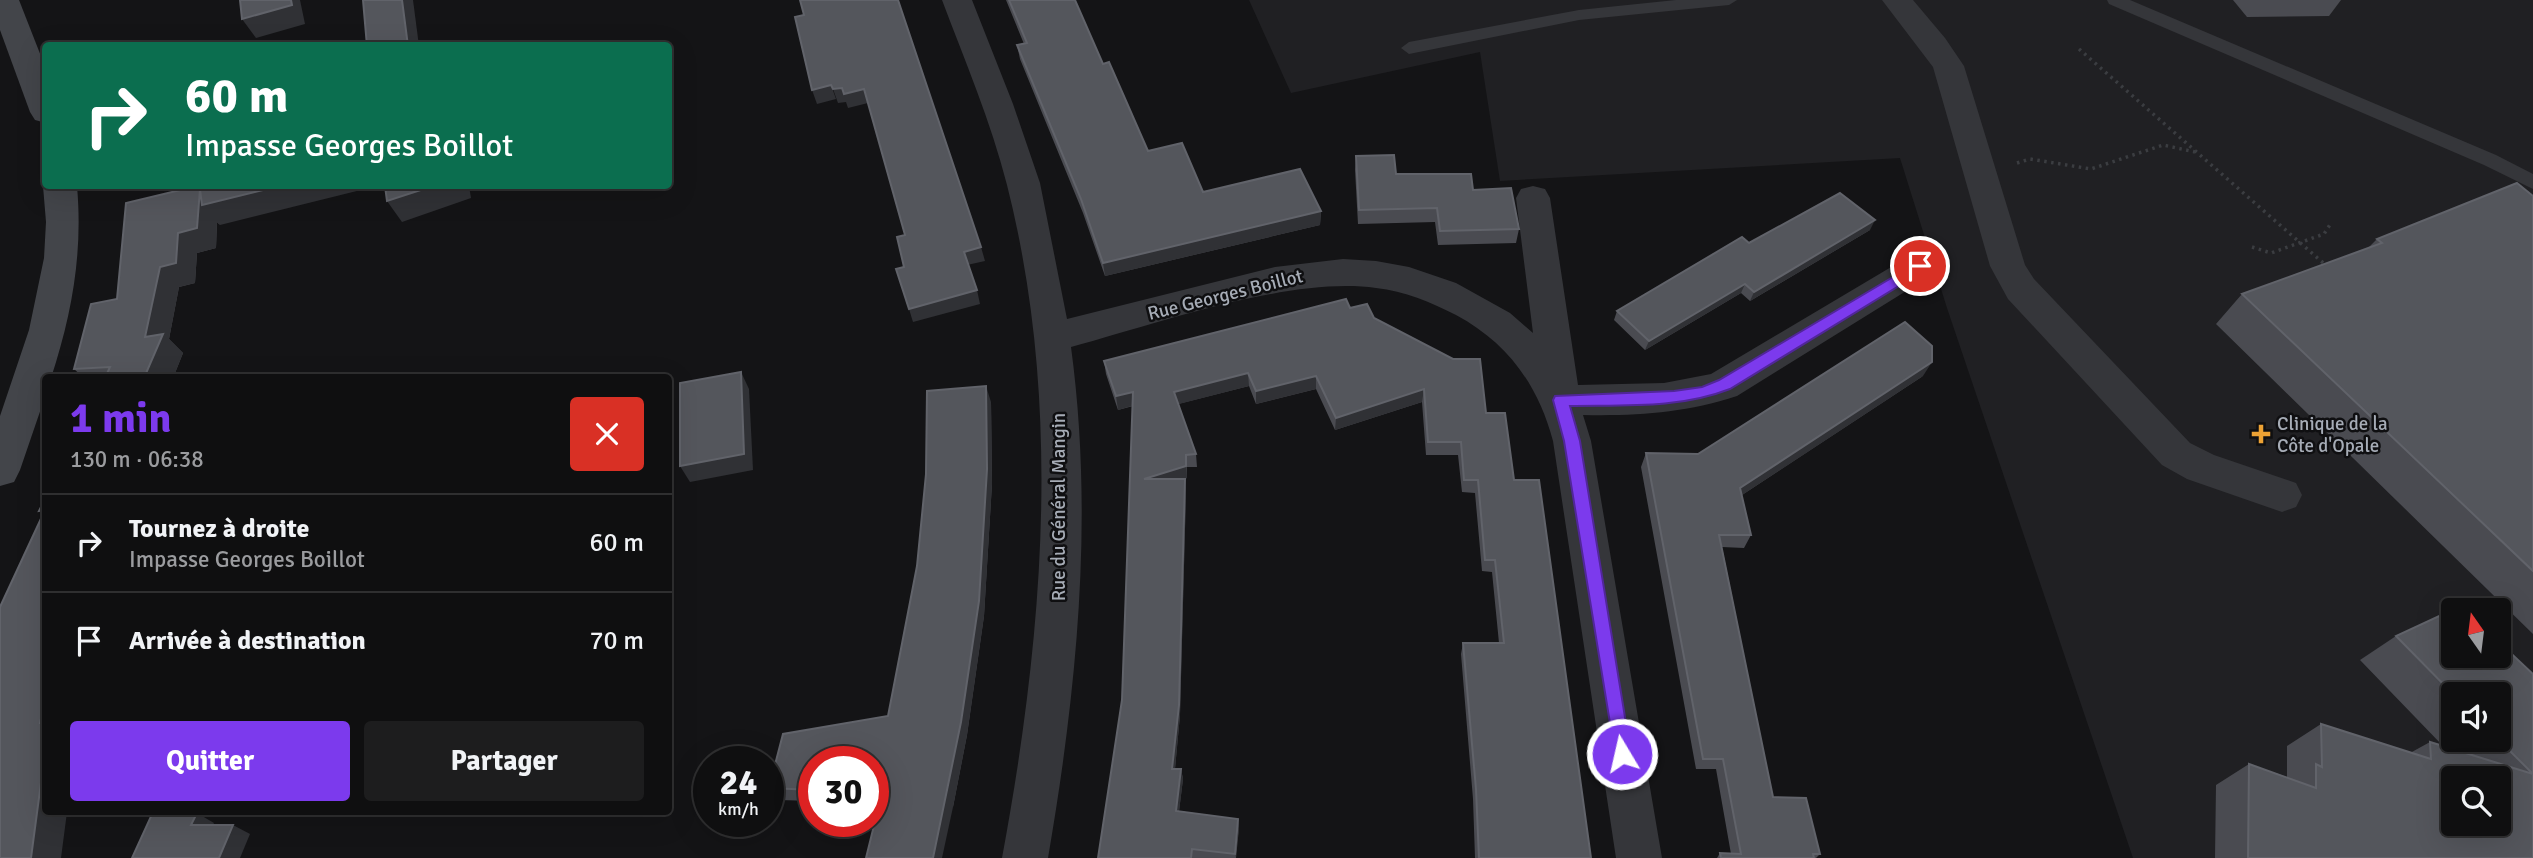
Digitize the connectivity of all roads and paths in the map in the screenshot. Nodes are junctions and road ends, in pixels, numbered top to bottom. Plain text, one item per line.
1 (4, 0) edge
2 (957, 0) edge
3 (1729, 0) edge
4 (1897, 0) edge
5 (2115, 0) edge
6 (1409, 48) dead end
7 (2079, 48) dead end
8 (42, 101) edge
9 (2196, 152) junction
10 (1980, 175) junction
11 (2533, 182) edge
12 (60, 189) edge
13 (1533, 198) dead end
14 (2331, 223) dead end
15 (2300, 243) junction
16 (2252, 247) dead end
17 (1920, 266) dead end
18 (2334, 273) edge
19 (1053, 337) junction
20 (1561, 400) junction
21 (3, 452) edge
22 (2281, 495) dead end
23 (1025, 858) edge
24 (1639, 858) edge

1 - 8 main road
2 - 19 street, Rue du Général Mangin
3 - 6 lane
4 - 10 street
5 - 11 lane
7 - 9 path
9 - 10 path
9 - 15 path
10 - 22 street
12 - 21 main road
13 - 20 street, Rue Georges Boillot
14 - 15 path
15 - 16 path
15 - 18 path
17 - 20 street
19 - 20 street, Rue Georges Boillot
19 - 23 street, Rue du Général Mangin
20 - 24 street, Rue Georges Boillot

